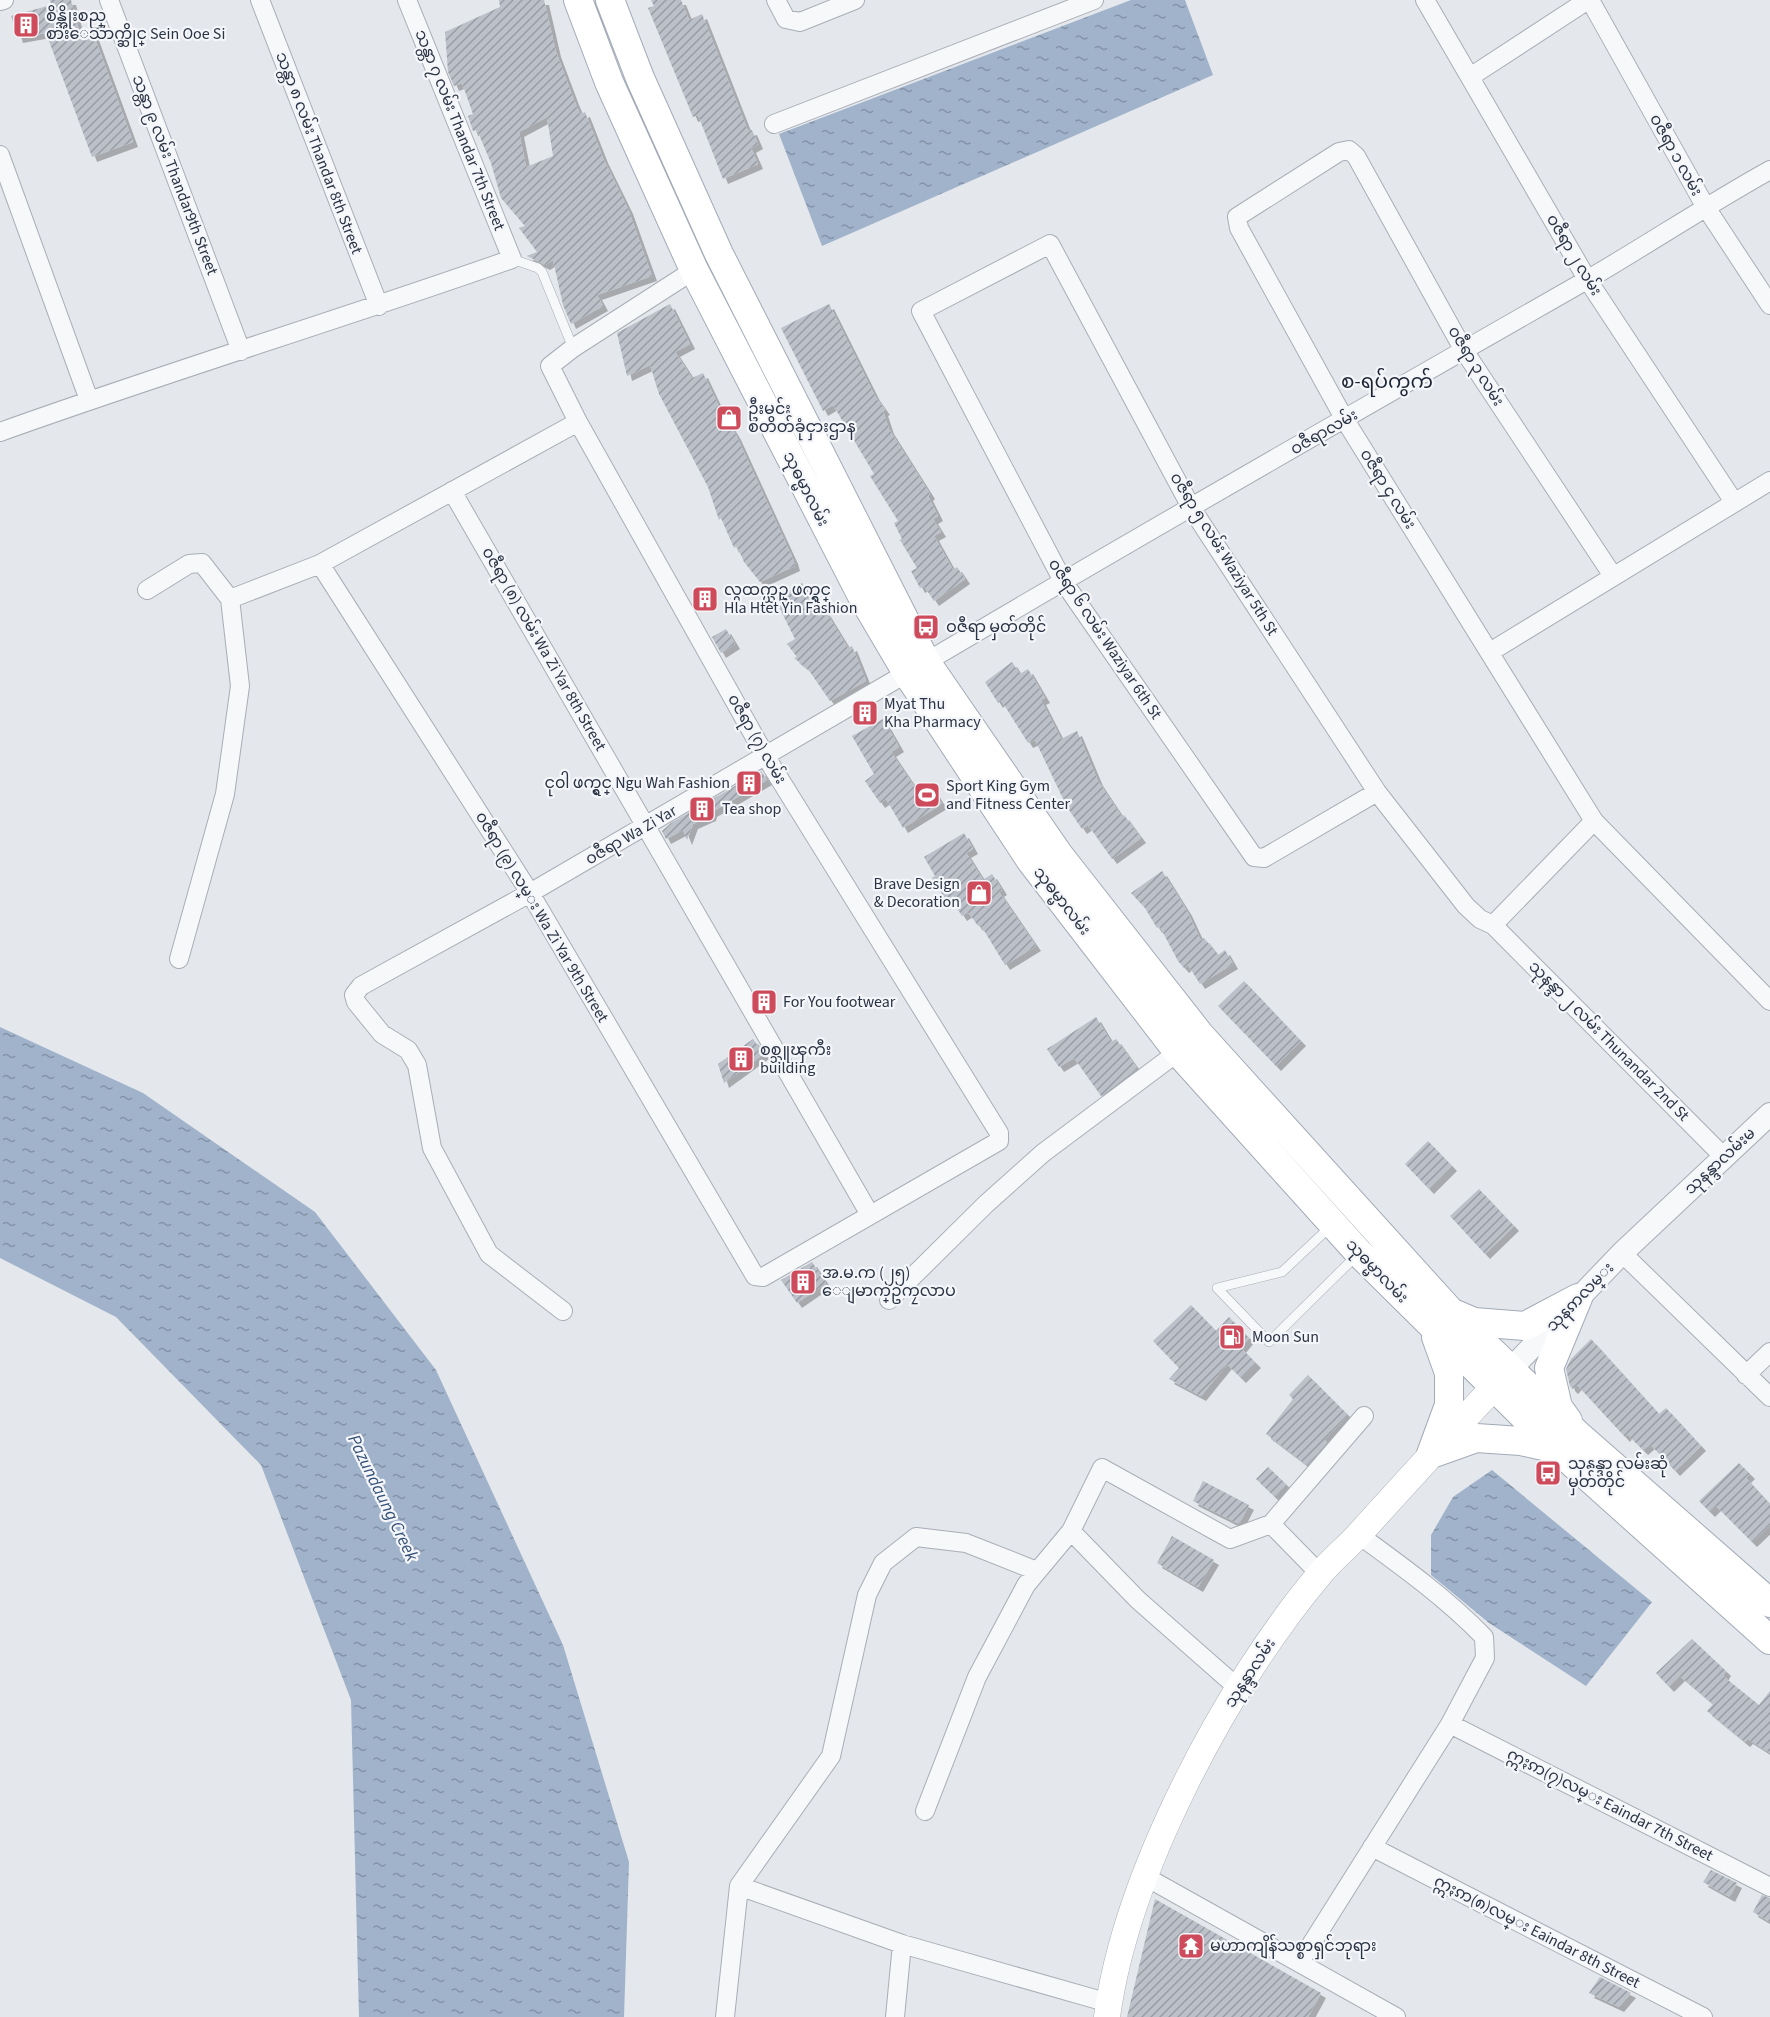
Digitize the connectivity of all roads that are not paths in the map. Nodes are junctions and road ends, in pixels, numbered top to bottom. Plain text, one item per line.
1 (109, 0) edge
2 (260, 0) edge
3 (407, 0) edge
4 (578, 0) edge
5 (610, 0) edge
6 (776, 0) edge
7 (855, 0) edge
8 (1094, 0) edge
9 (1425, 0) edge
10 (1589, 0) edge
11 (1470, 77) junction
12 (774, 124) dead end
13 (1349, 150) joint
14 (0, 155) edge
15 (1770, 170) edge
16 (1705, 206) junction
17 (1050, 244) joint
18 (512, 259) junction
19 (694, 270) junction
20 (1587, 279) junction
21 (1770, 304) edge
22 (378, 306) junction
23 (573, 348) junction
24 (1463, 349) junction
25 (241, 351) junction
26 (89, 400) junction
27 (1345, 420) junction
28 (578, 422) junction
29 (0, 432) edge
30 (1770, 481) edge
31 (452, 491) junction
32 (1734, 502) junction
33 (1192, 509) junction
34 (320, 564) junction
35 (1613, 576) junction
36 (1063, 581) junction
37 (147, 590) dead end
38 (230, 599) junction
39 (1490, 652) junction
40 (916, 668) junction
41 (766, 757) junction
42 (1377, 792) junction
43 (1594, 821) junction
44 (646, 826) junction
45 (530, 893) junction
46 (1493, 925) junction
47 (179, 959) dead end
48 (1770, 1001) edge
49 (1178, 1052) junction
50 (1770, 1114) edge
51 (1724, 1157) junction
52 (1669, 1209) joint
53 (869, 1213) junction
54 (1333, 1224) junction
55 (1359, 1253) junction
56 (1622, 1253) junction
57 (1578, 1298) junction
58 (889, 1300) dead end
59 (563, 1311) dead end
60 (1441, 1320) junction
61 (1770, 1352) edge
62 (1746, 1375) junction
63 (1501, 1380) junction
64 (1770, 1397) edge
65 (1364, 1416) dead end
66 (1567, 1442) junction
67 (1431, 1454) junction
68 (1271, 1524) junction
69 (1071, 1530) junction
70 (1359, 1536) junction
71 (1037, 1571) junction
72 (1320, 1574) junction
73 (1770, 1603) edge
74 (1770, 1640) edge
75 (1238, 1688) junction
76 (1450, 1724) junction
77 (925, 1811) dead end
78 (1372, 1847) junction
79 (1146, 1877) junction
80 (739, 1886) junction
81 (1770, 1887) edge
82 (902, 1944) junction
83 (1300, 1962) junction
84 (1108, 2010) edge
85 (724, 2017) edge
86 (895, 2017) edge
87 (1396, 2017) edge
88 (1703, 2017) edge

1 - 25 street, သန္တာ ၉ လမ်း Thandar9th Street
2 - 22 street, သန္တာ ၈ လမ်း Thandar 8th Street
3 - 18 street, သန္တာ ၇ လမ်း Thandar 7th Street
4 - 19 main road, သုဓမ္မာလမ်း
5 - 40 main road, သုဓမ္မာလမ်း
6 - 7 street
8 - 12 street
9 - 11 street, ဝဇီရာ ၂ လမ်း
10 - 11 street
10 - 16 street, ဝဇီရာ ၁ လမ်း
11 - 20 street, ဝဇီရာ ၂ လမ်း
13 - 24 street, ဝဇီရာ ၃ လမ်း
13 - 27 street, ဝဇီရာ ၄ လမ်း
14 - 26 street
15 - 16 street, ဝဇီရာလမ်း
16 - 20 street, ဝဇီရာလမ်း
16 - 21 street, ဝဇီရာ ၁ လမ်း
17 - 33 street, ဝဇီရာ ၅ လမ်း Waziyar 5th St
17 - 36 street, ဝဇီရာ ၆ လမ်း Waziyar 6th St
18 - 22 street
18 - 23 lane
19 - 23 street
19 - 40 main road, သုဓမ္မာလမ်း
20 - 24 street, ဝဇီရာလမ်း
20 - 32 street, ဝဇီရာ ၂ လမ်း
22 - 25 street
23 - 28 street, ၀ဇီရာ (၇) လမ်း
24 - 27 street, ဝဇီရာလမ်း
24 - 35 street, ဝဇီရာ ၃ လမ်း
25 - 26 street
26 - 29 street
27 - 33 street, ဝဇီရာလမ်း
27 - 39 street, ဝဇီရာ ၄ လမ်း
28 - 31 street
28 - 41 street, ၀ဇီရာ (၇) လမ်း
30 - 32 street
31 - 34 street
31 - 44 street, ၀ဇီရာ (၈) လမ်း Wa Zi Yar 8th Street
32 - 35 street
33 - 36 street, ဝဇီရာလမ်း
33 - 42 street, ဝဇီရာ ၅ လမ်း Waziyar 5th St
34 - 38 street
34 - 45 street, ၀ဇီရာ (၉) လမ္း Wa Zi Yar 9th Street
35 - 39 street
36 - 40 street, ဝဇီရာလမ်း
36 - 42 street, ဝဇီရာ ၆ လမ်း Waziyar 6th St
37 - 38 street
38 - 47 street
39 - 43 street, ဝဇီရာ ၄ လမ်း
40 - 41 street, ၀ဇီရာ Wa Zi Yar
40 - 49 main road, သုဓမ္မာလမ်း
40 - 60 main road, သုဓမ္မာလမ်း
41 - 44 street, ၀ဇီရာ Wa Zi Yar
41 - 53 street, ၀ဇီရာ (၇) လမ်း
42 - 46 street, ဝဇီရာ ၅ လမ်း Waziyar 5th St
43 - 46 street
43 - 48 street, ဝဇီရာ ၄ လမ်း
44 - 45 street, ၀ဇီရာ Wa Zi Yar
44 - 53 street, ၀ဇီရာ (၈) လမ်း Wa Zi Yar 8th Street
45 - 53 street, ၀ဇီရာ (၉) လမ္း Wa Zi Yar 9th Street
45 - 59 street, ၀ဇီရာ Wa Zi Yar
46 - 51 street, သုနန္ဒာ ၂ လမ်း Thunandar 2nd St
49 - 54 main road, သုဓမ္မာလမ်း
49 - 58 street
50 - 51 street, သုနန္ဒာလမ်းမ
51 - 52 street, သုနန္ဒာလမ်းမ
52 - 56 street, သုနၵာလမ္း
54 - 55 main road, သုဓမ္မာလမ်း
54 - 55 lane
55 - 60 main road, သုဓမ္မာလမ်း
56 - 57 street, သုနၵာလမ္း
56 - 62 street
57 - 60 main road
57 - 63 street, သုနၵာလမ္း
57 - 66 main road
60 - 63 main road, သုဓမ္မာလမ်း
60 - 67 main road
61 - 62 street
62 - 64 street
63 - 66 main road, သုဓမ္မာလမ်း
63 - 67 main road, သုနန္ဒာလမ်း
65 - 68 street
66 - 67 main road
66 - 73 main road, သုဓမ္မာလမ်း
66 - 74 main road, သုဓမ္မာလမ်း
67 - 70 main road, သုနန္ဒာလမ်း
68 - 69 street
68 - 72 street
69 - 71 street
69 - 75 street
70 - 72 main road, သုနန္ဒာလမ်း
70 - 76 street
71 - 77 street
71 - 80 street
72 - 75 main road, သုနန္ဒာလမ်း
75 - 79 main road, သုနန္ဒာလမ်း
76 - 78 street
76 - 81 street, ဣႏၵာ(၇)လမ္း Eaindar 7th Street
78 - 83 street
78 - 88 street, ဣႏၵာ(၈)လမ္း Eaindar 8th Street
79 - 83 street
79 - 84 main road, သုနန္ဒာလမ်း
80 - 82 street
80 - 85 street
82 - 84 street
82 - 86 street
83 - 87 street

